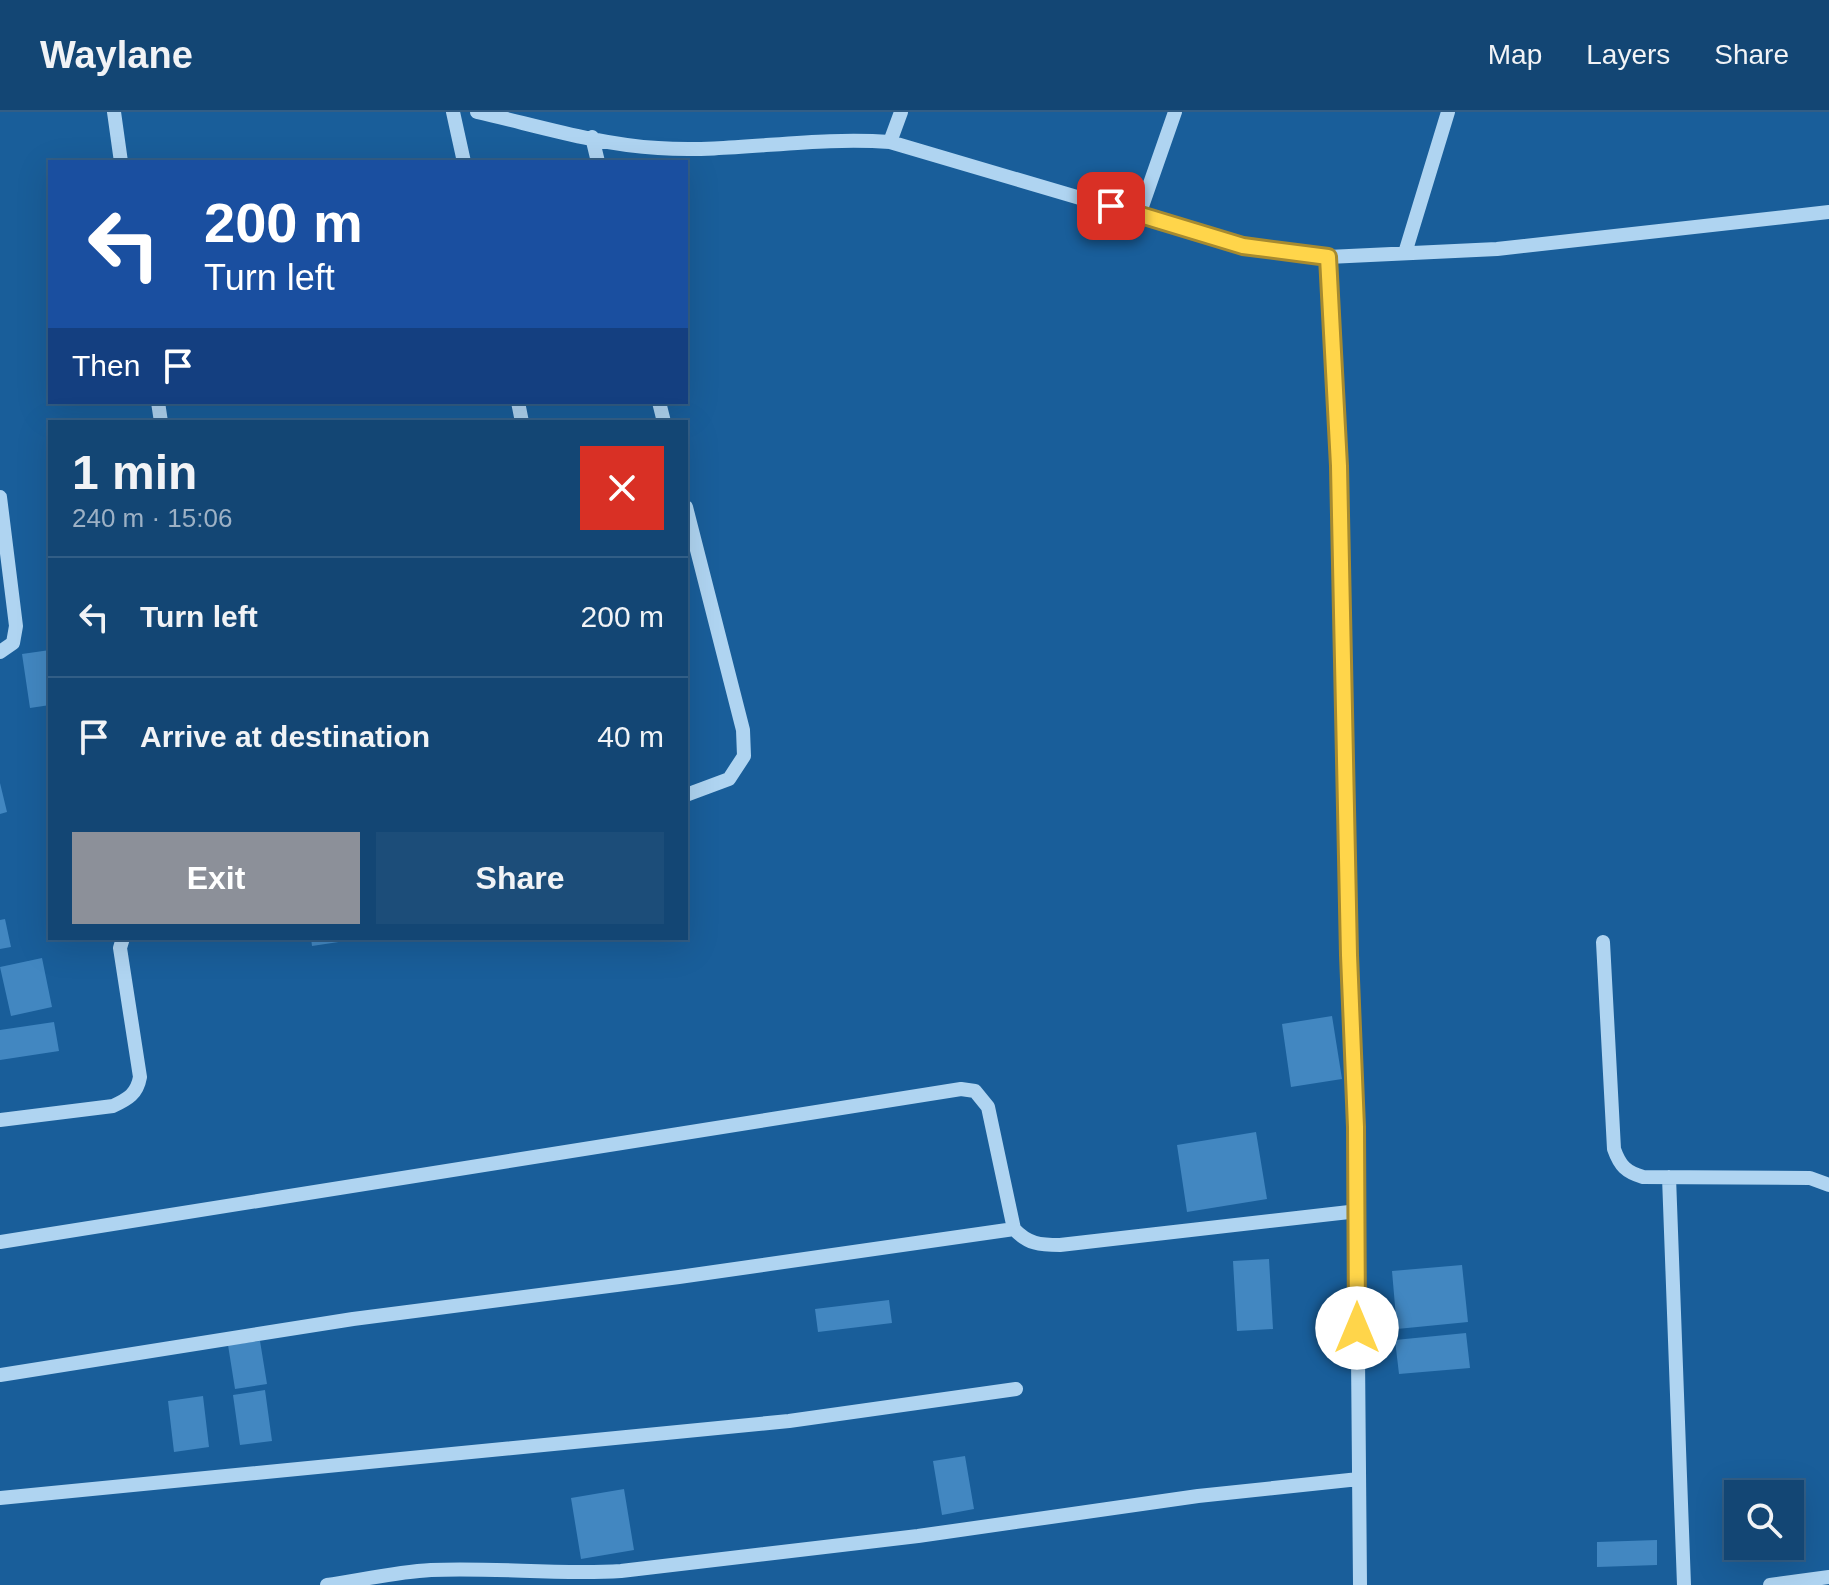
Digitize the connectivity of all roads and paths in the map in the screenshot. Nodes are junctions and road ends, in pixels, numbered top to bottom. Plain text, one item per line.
1 (114, 112) edge
2 (453, 112) edge
3 (477, 112) edge
4 (901, 112) edge
5 (1175, 112) edge
6 (1448, 112) edge
7 (592, 137) junction
8 (890, 142) junction
9 (121, 160) edge
10 (464, 160) edge
11 (598, 160) edge
12 (1829, 212) edge
13 (1139, 215) junction
14 (1405, 253) junction
15 (1328, 257) junction
16 (0, 497) edge
17 (688, 515) edge
18 (0, 652) edge
19 (688, 794) edge
20 (122, 940) edge
21 (1603, 942) dead end
22 (0, 1120) edge
23 (1669, 1177) junction
24 (1829, 1185) edge
25 (1358, 1211) junction
26 (1014, 1229) junction
27 (0, 1242) edge
28 (0, 1375) edge
29 (1016, 1389) dead end
30 (1359, 1479) junction
31 (0, 1498) edge
32 (1829, 1577) edge
33 (327, 1585) edge
34 (1360, 1585) edge
35 (1684, 1585) edge
36 (1770, 1585) edge

1 - 9 street
2 - 10 street
3 - 7 street
4 - 8 street
5 - 13 street
6 - 14 street
7 - 8 street
7 - 11 street
8 - 13 street
12 - 14 street
13 - 15 street
14 - 15 street
15 - 25 street
16 - 18 street
17 - 19 street
20 - 22 street
21 - 23 street
23 - 24 street
23 - 35 street
25 - 26 street
25 - 30 street
26 - 27 street
26 - 28 street
29 - 31 street
30 - 33 street
30 - 34 street
32 - 36 street

